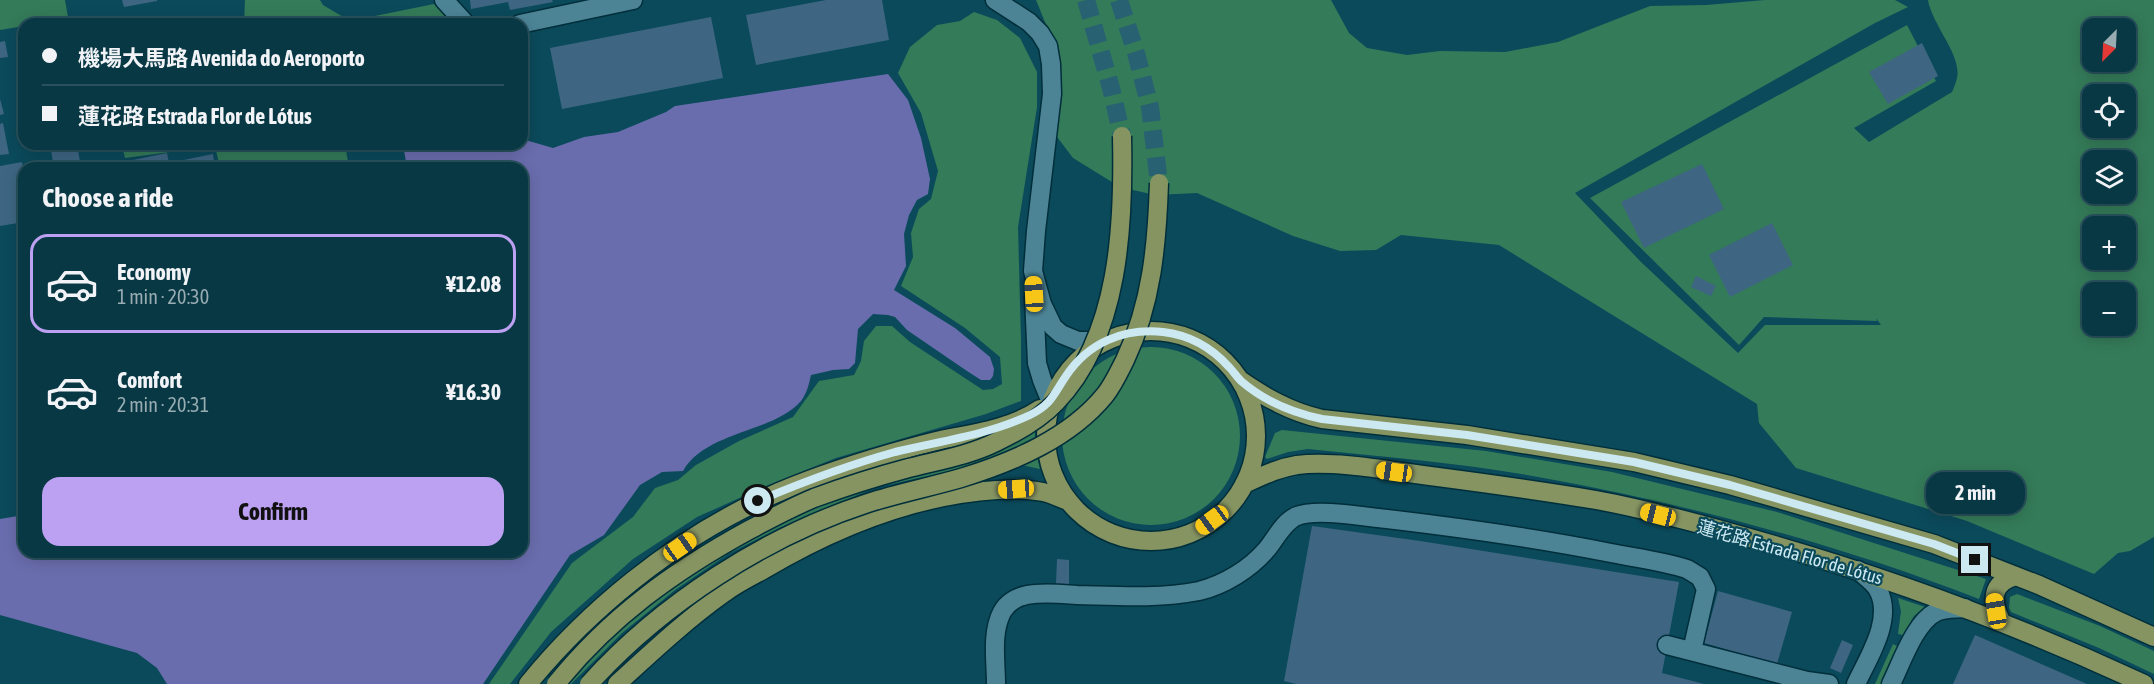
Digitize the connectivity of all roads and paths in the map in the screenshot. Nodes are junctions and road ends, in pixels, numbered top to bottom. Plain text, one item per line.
1 (444, 0) edge
2 (633, 0) edge
3 (995, 0) edge
4 (460, 18) edge
5 (528, 22) edge
6 (1122, 136) tunnel mouth
7 (1159, 183) tunnel mouth
8 (1033, 271) junction
9 (1102, 341) junction
10 (1240, 380) junction
11 (1051, 402) junction
12 (1244, 484) junction
13 (1068, 501) junction
14 (1858, 570) junction
15 (2016, 576) junction
16 (1965, 608) junction
17 (2002, 623) junction
18 (2154, 637) edge
19 (1667, 645) dead end
20 (1692, 651) junction
21 (1810, 683) edge
22 (1854, 683) edge
23 (528, 684) edge
24 (556, 684) edge
25 (589, 684) edge
26 (617, 684) edge
27 (996, 684) edge
28 (1829, 684) edge
29 (1892, 684) edge
30 (2144, 684) edge

1 - 4 street
2 - 5 street
3 - 8 street
6 - 24 main road, bridge
7 - 25 main road, bridge
8 - 9 street
8 - 11 street
9 - 10 main road
9 - 11 main road
10 - 12 main road
10 - 15 main road
11 - 13 main road
11 - 23 main road
12 - 13 main road
12 - 14 main road, 蓮花路 Estrada Flor de Lótus
13 - 26 main road
14 - 16 main road, 蓮花路 Estrada Flor de Lótus
14 - 22 street
15 - 17 main road
15 - 18 main road
16 - 17 main road, 蓮花路 Estrada Flor de Lótus
16 - 29 street
17 - 30 main road, 蓮花路 Estrada Flor de Lótus
19 - 20 street
20 - 21 street
20 - 27 street
21 - 28 street

